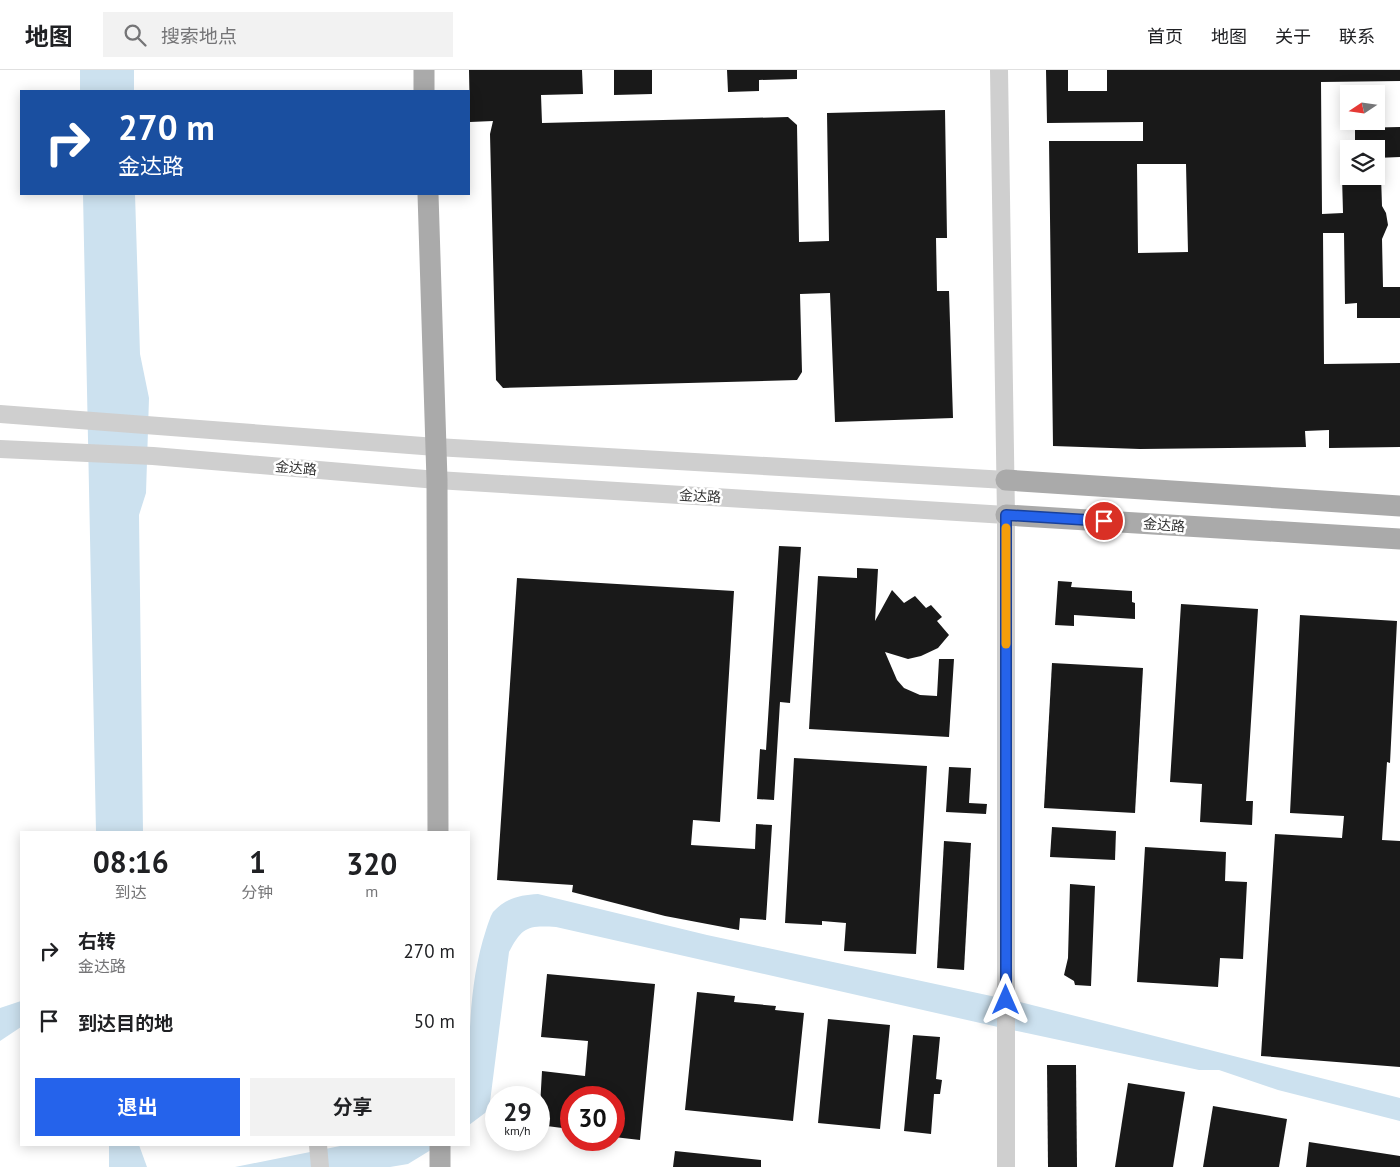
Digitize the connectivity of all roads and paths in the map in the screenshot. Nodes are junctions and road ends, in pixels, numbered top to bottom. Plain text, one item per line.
1 (424, 70) edge
2 (999, 70) edge
3 (424, 90) edge
4 (428, 195) edge
5 (0, 414) edge
6 (436, 447) junction
7 (0, 449) edge
8 (437, 480) junction
9 (1006, 480) junction
10 (1400, 506) edge
11 (1006, 515) junction
12 (1400, 539) edge
13 (438, 831) edge
14 (1006, 1167) edge

1 - 3 main road
2 - 9 street
4 - 6 main road
5 - 6 street
6 - 8 main road
6 - 9 street
7 - 8 street, 金达路
8 - 11 street, 金达路
8 - 13 main road
9 - 10 main road
9 - 11 street
11 - 12 main road, 金达路
11 - 14 street

